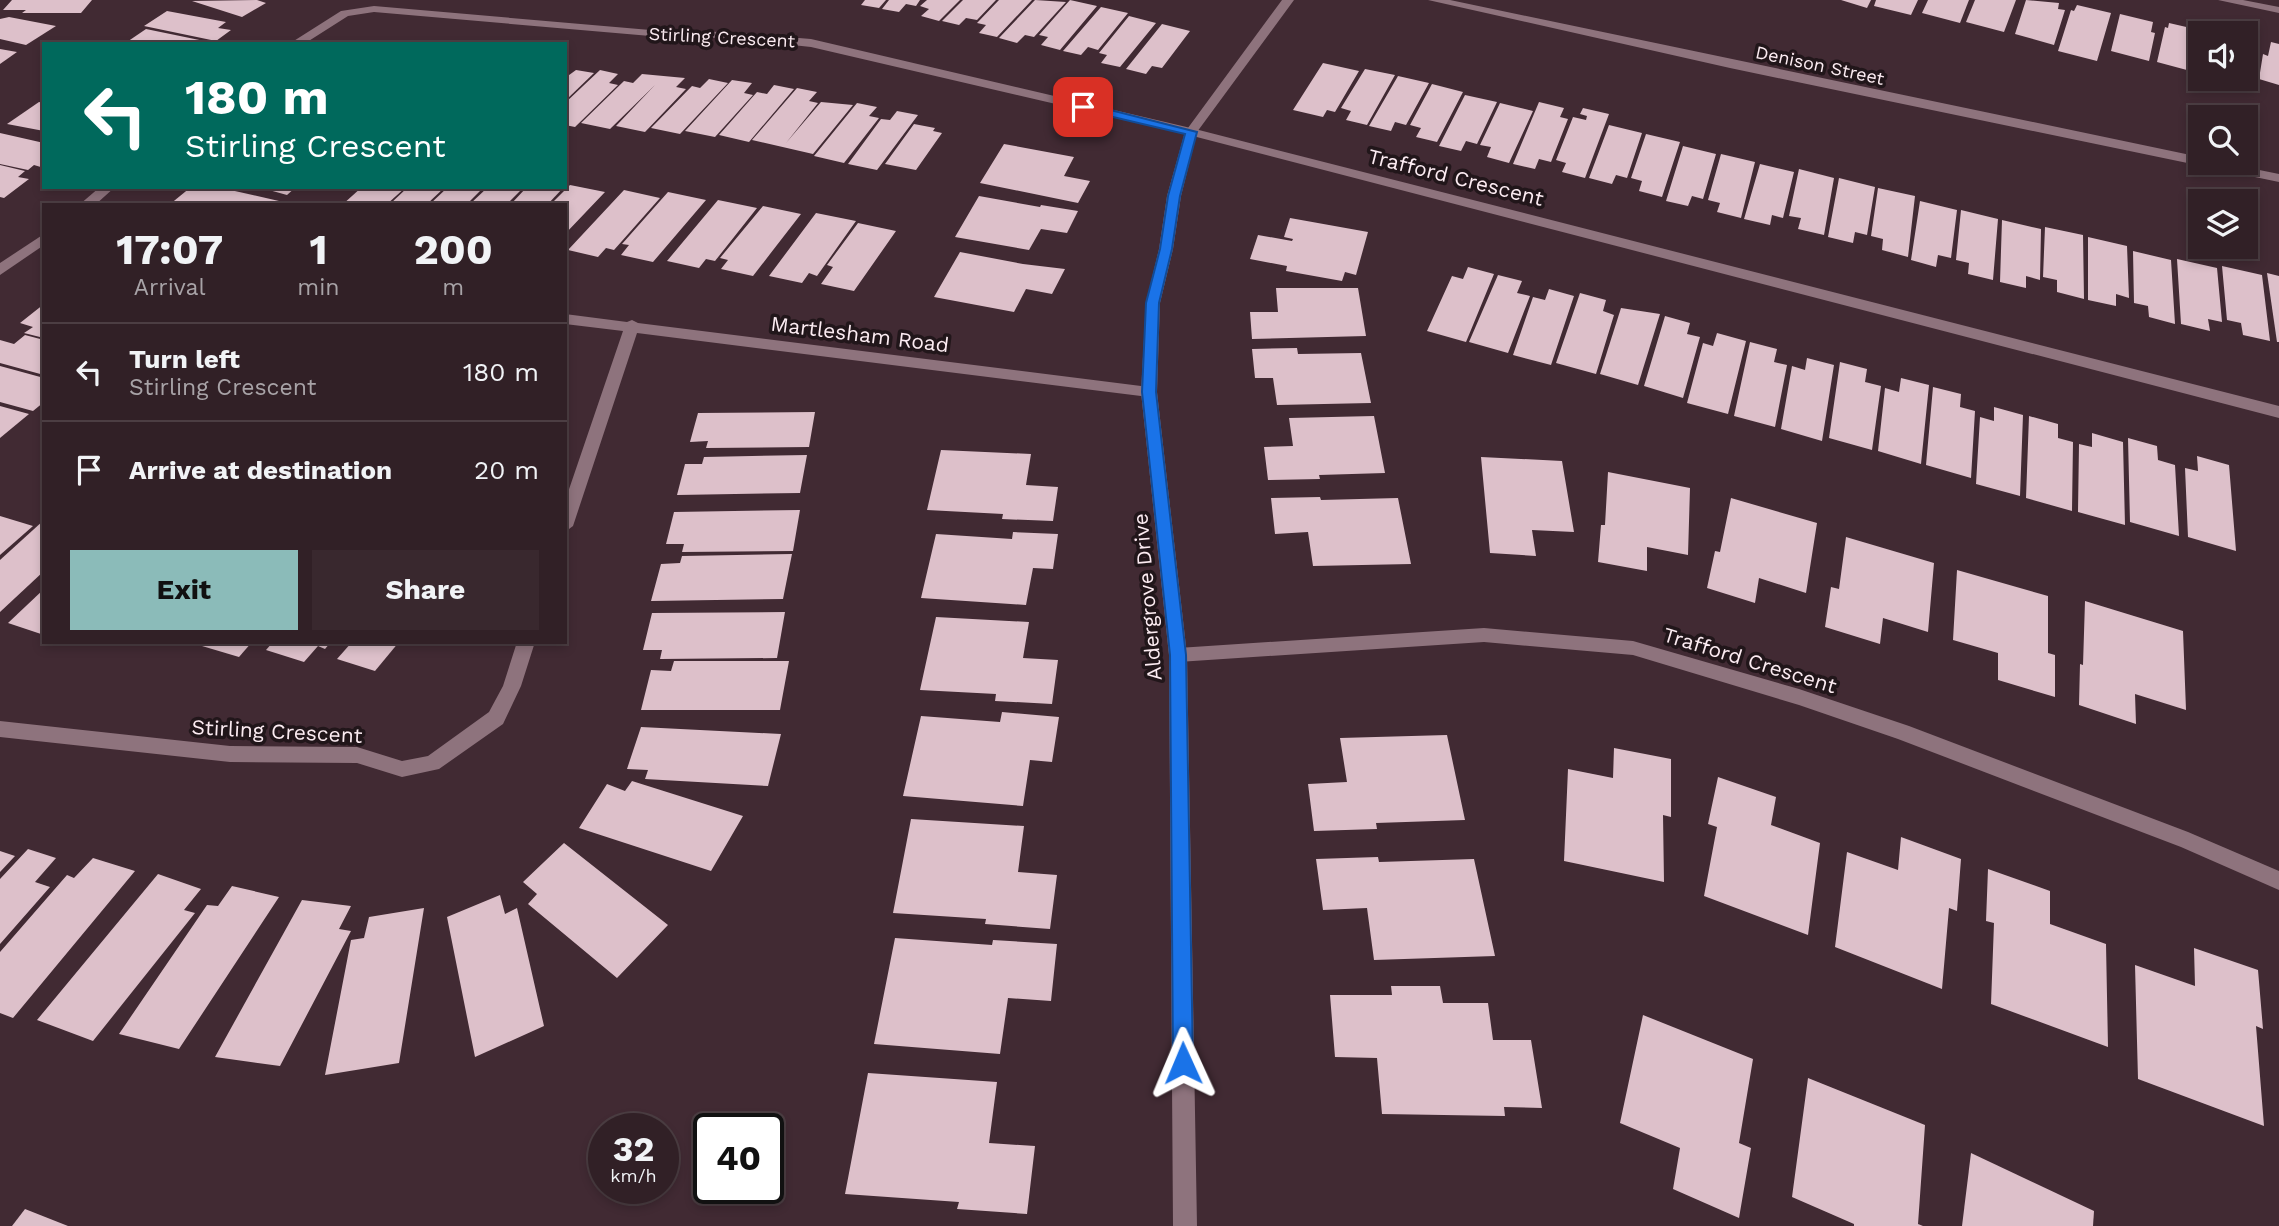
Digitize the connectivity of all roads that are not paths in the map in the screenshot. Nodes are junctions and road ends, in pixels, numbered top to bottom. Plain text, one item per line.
1 (1288, 0) edge
2 (1434, 0) edge
3 (2224, 0) edge
4 (2279, 10) edge
5 (298, 42) edge
6 (1191, 132) junction
7 (2188, 159) edge
8 (2258, 174) edge
9 (2279, 178) edge
10 (106, 189) edge
11 (89, 203) edge
12 (42, 239) edge
13 (0, 270) edge
14 (567, 319) edge
15 (632, 325) junction
16 (1149, 392) junction
17 (2279, 412) edge
18 (567, 520) edge
19 (525, 644) edge
20 (1178, 655) junction
21 (0, 729) edge
22 (2279, 881) edge
23 (1185, 1226) edge

1 - 6 street, Aldergrove Drive
2 - 7 street, Denison Street
3 - 4 street
5 - 6 street, Stirling Crescent
6 - 16 street, Aldergrove Drive
6 - 17 street, Trafford Crescent
8 - 9 street
10 - 11 street
12 - 13 street
14 - 15 street, Martlesham Road
15 - 16 street, Martlesham Road
15 - 18 street
16 - 20 street, Aldergrove Drive
19 - 21 street, Stirling Crescent
20 - 22 street, Trafford Crescent
20 - 23 street, Aldergrove Drive

